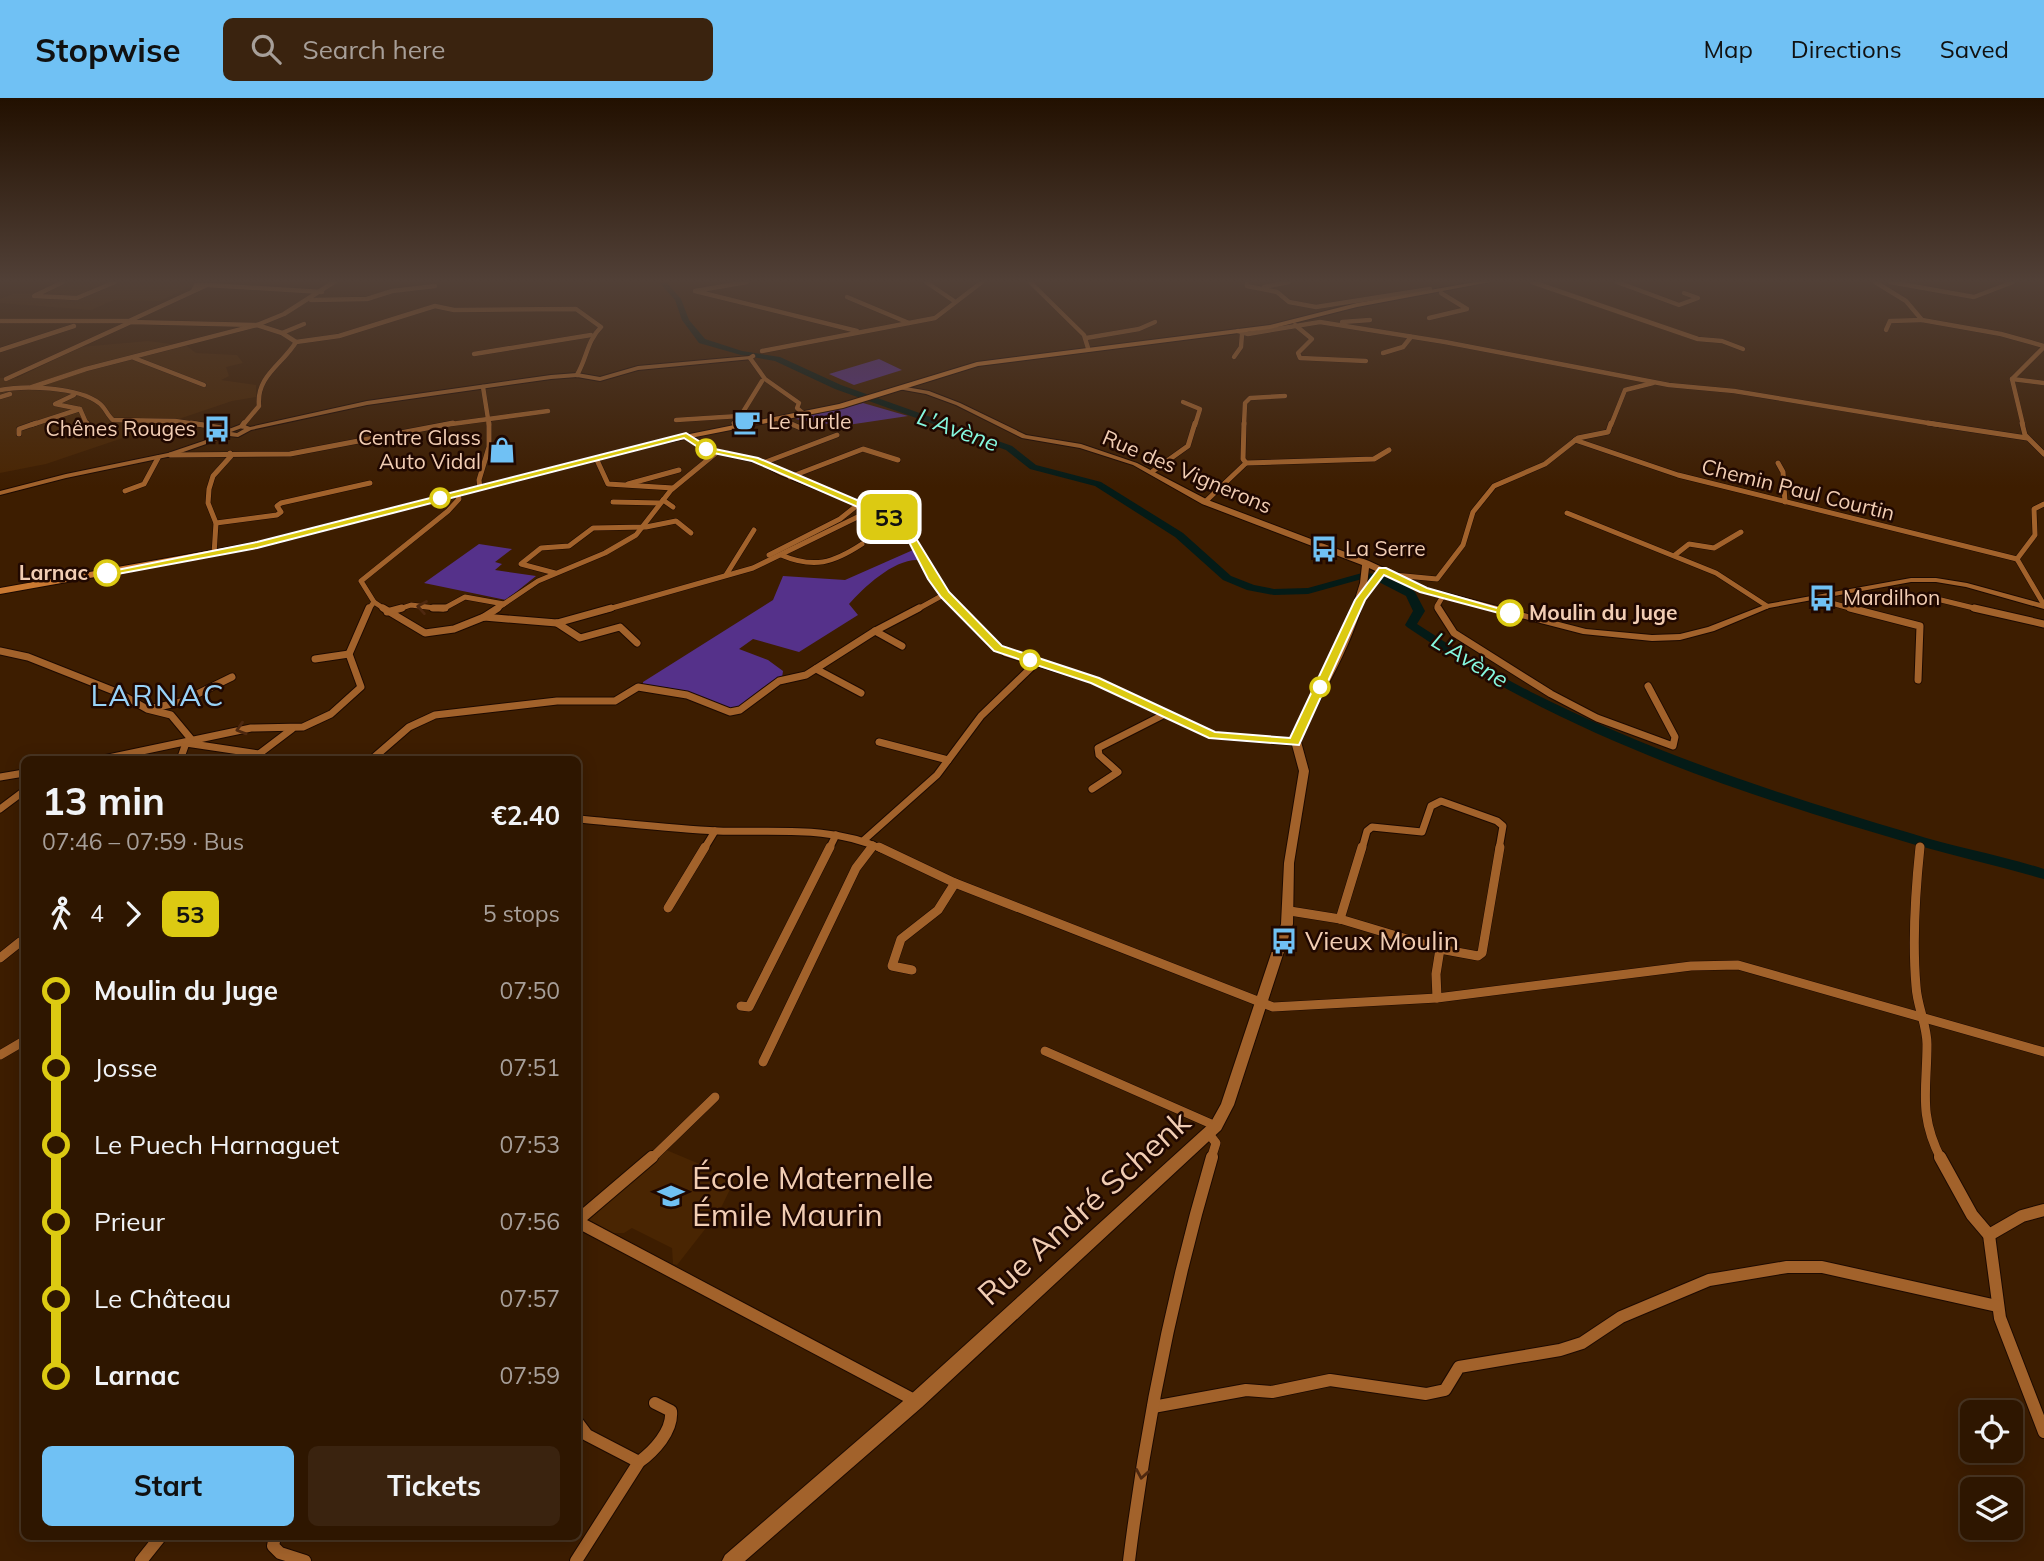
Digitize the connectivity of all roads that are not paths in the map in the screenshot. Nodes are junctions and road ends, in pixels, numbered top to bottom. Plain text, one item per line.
1 (64, 350) edge
2 (163, 350) edge
3 (291, 350) edge
4 (488, 350) edge
5 (588, 350) edge
6 (766, 350) edge
7 (1071, 350) edge
8 (1239, 350) edge
9 (1301, 350) edge
10 (1392, 350) edge
11 (1483, 350) edge
12 (2040, 350) edge
13 (762, 351) dead end
14 (1383, 353) dead end
15 (474, 354) dead end
16 (752, 357) joint
17 (1234, 357) dead end
18 (134, 358) junction
19 (1366, 361) dead end
20 (576, 375) junction
21 (3, 379) edge
22 (2012, 379) junction
23 (762, 381) junction
24 (1655, 382) junction
25 (916, 383) junction
26 (2044, 383) edge
27 (204, 385) dead end
28 (10, 386) junction
29 (32, 387) junction
30 (484, 387) junction
31 (900, 388) junction
32 (0, 390) edge
33 (927, 392) junction
34 (10, 394) dead end
35 (882, 394) joint
36 (74, 395) junction
37 (1285, 396) dead end
38 (0, 397) edge
39 (858, 401) joint
40 (1183, 402) dead end
41 (80, 409) junction
42 (548, 411) dead end
43 (801, 411) junction
44 (739, 416) junction
45 (488, 417) junction
46 (782, 418) junction
47 (676, 420) dead end
48 (736, 426) junction
49 (246, 428) junction
50 (89, 429) dead end
51 (803, 429) dead end
52 (227, 432) junction
53 (19, 434) dead end
54 (837, 435) dead end
55 (686, 436) junction
56 (2027, 438) junction
57 (1575, 440) junction
58 (1389, 450) dead end
59 (230, 453) junction
60 (716, 453) junction
61 (2044, 454) edge
62 (170, 455) junction
63 (158, 458) junction
64 (596, 458) junction
65 (898, 460) dead end
66 (763, 463) junction
67 (1246, 463) junction
68 (1778, 463) dead end
69 (679, 470) dead end
70 (1153, 471) junction
71 (790, 477) junction
72 (370, 483) dead end
73 (626, 486) junction
74 (480, 488) junction
75 (673, 488) junction
76 (125, 491) dead end
77 (0, 493) edge
78 (458, 494) junction
79 (613, 502) dead end
80 (662, 502) junction
81 (1205, 502) junction
82 (1785, 502) junction
83 (860, 503) junction
84 (2044, 504) edge
85 (673, 507) dead end
86 (874, 509) junction
87 (1567, 513) dead end
88 (216, 523) junction
89 (642, 527) junction
90 (754, 530) dead end
91 (1741, 532) dead end
92 (691, 533) dead end
93 (780, 538) dead end
94 (862, 544) dead end
95 (787, 546) junction
96 (214, 554) junction
97 (781, 555) junction
98 (1675, 555) junction
99 (2017, 559) junction
100 (1366, 567) junction
101 (735, 572) junction
102 (1380, 572) junction
103 (555, 573) junction
104 (726, 575) junction
105 (1394, 575) junction
106 (1369, 581) junction
107 (0, 591) edge
108 (945, 594) junction
109 (1443, 596) junction
110 (1813, 598) junction
111 (1941, 600) dead end
112 (374, 602) junction
113 (504, 604) junction
114 (1767, 606) junction
115 (2044, 606) edge
116 (387, 612) junction
117 (484, 617) junction
118 (557, 623) junction
119 (2044, 624) edge
120 (875, 631) junction
121 (637, 643) dead end
122 (902, 646) dead end
123 (0, 651) edge
124 (349, 654) junction
125 (316, 659) dead end
126 (1037, 662) junction
127 (816, 669) junction
128 (232, 677) dead end
129 (1918, 680) dead end
130 (1648, 685) dead end
131 (862, 693) dead end
132 (147, 709) junction
133 (1165, 714) junction
134 (292, 729) junction
135 (188, 741) junction
136 (879, 742) dead end
137 (1294, 742) junction
138 (118, 756) edge
139 (182, 756) edge
140 (376, 756) edge
141 (947, 760) junction
142 (21, 774) edge
143 (0, 777) edge
144 (1092, 789) dead end
145 (21, 793) edge
146 (0, 808) edge
147 (581, 819) edge
148 (715, 831) junction
149 (836, 835) junction
150 (869, 843) junction
151 (1920, 847) dead end
152 (956, 883) junction
153 (668, 908) dead end
154 (1290, 911) junction
155 (1340, 919) junction
156 (20, 942) dead end
157 (1440, 949) junction
158 (0, 958) edge
159 (912, 970) dead end
160 (1437, 998) junction
161 (1259, 1004) junction
162 (741, 1006) dead end
163 (1925, 1020) junction
164 (21, 1043) edge
165 (1045, 1051) dead end
166 (2044, 1052) edge
167 (0, 1055) edge
168 (763, 1062) dead end
169 (715, 1097) dead end
170 (1213, 1130) junction
171 (2044, 1210) edge
172 (581, 1219) edge
173 (581, 1223) edge
174 (1989, 1235) junction
175 (1997, 1306) junction
176 (916, 1401) junction
177 (655, 1403) dead end
178 (1153, 1407) junction
179 (581, 1427) edge
180 (2044, 1432) edge
181 (639, 1462) junction
182 (158, 1540) edge
183 (274, 1540) edge
184 (141, 1561) edge
185 (305, 1561) edge
186 (576, 1561) edge
187 (731, 1561) edge
188 (1129, 1561) edge

1 - 21 street
2 - 18 street
3 - 49 street
4 - 15 street
5 - 20 street
6 - 13 street
7 - 25 main road
8 - 17 street
9 - 19 street
10 - 14 street
11 - 24 street
12 - 22 street
16 - 20 street
16 - 23 street
18 - 27 street
18 - 29 street
20 - 30 street
21 - 28 street
22 - 26 street
22 - 56 street
23 - 43 street
23 - 44 street
24 - 56 street
24 - 57 street
25 - 31 main road
25 - 33 street, Rue des Vignerons
28 - 29 street
28 - 32 street
29 - 36 street
30 - 45 street
30 - 49 street
31 - 33 street, Rue des Vignerons
31 - 35 main road
33 - 70 street, Rue des Vignerons
34 - 38 street
35 - 39 main road
36 - 41 street
36 - 52 street
37 - 67 street
39 - 43 main road
40 - 70 street
41 - 50 street
41 - 53 street
42 - 45 street
43 - 46 main road
44 - 47 street
44 - 48 street
45 - 59 street
45 - 74 street
46 - 48 main road
46 - 51 street
48 - 55 main road
49 - 52 street
52 - 62 street
54 - 66 street
55 - 60 street
55 - 64 main road
56 - 61 street
57 - 82 street, Chemin Paul Courtin
57 - 105 street
58 - 67 street
59 - 62 street
59 - 88 street
60 - 66 street
60 - 75 street
62 - 63 street
63 - 76 street
63 - 77 street
64 - 73 street
64 - 74 main road
65 - 71 street
66 - 71 street
67 - 81 street
68 - 82 street
69 - 73 street
70 - 81 street, Rue des Vignerons
71 - 83 street
72 - 88 street
73 - 75 street
74 - 78 main road
75 - 80 street
78 - 96 main road
78 - 112 street
79 - 80 street
80 - 85 street
80 - 89 street
81 - 100 street, Rue des Vignerons
82 - 99 street, Chemin Paul Courtin
83 - 86 street
83 - 95 street
84 - 99 street
86 - 97 street
86 - 108 street
87 - 98 street
88 - 96 street
89 - 92 street
89 - 103 street
89 - 103 street
90 - 104 street
91 - 98 street
93 - 95 street
94 - 97 street
95 - 101 street
96 - 107 main road
97 - 101 street
98 - 114 street
99 - 115 street
100 - 102 street, Rue des Vignerons
100 - 106 street
101 - 104 street
102 - 105 street, Rue des Vignerons
102 - 106 street
103 - 113 street
104 - 118 street
105 - 109 street, Rue des Vignerons
106 - 137 street
108 - 120 street
108 - 126 street
109 - 114 street, Rue des Vignerons
109 - 130 street
110 - 114 street, Rue des Vignerons
110 - 115 street, Rue des Vignerons
110 - 129 street
111 - 119 street
112 - 116 street
112 - 124 street
113 -> 116 street
113 - 117 street
116 - 117 street
117 - 118 street
118 - 121 street
120 - 122 street
120 - 127 street
123 - 132 street
124 - 125 street
124 - 134 street
126 - 133 street
126 - 141 street
127 - 131 street
127 - 140 street
128 - 132 street
132 - 135 street
133 - 137 street
133 - 144 street
134 -> 135 street
134 - 135 street
135 - 138 street
135 - 139 street
136 - 141 street
137 - 154 street, Rue André Schenk
141 - 150 street
142 - 143 street
145 - 146 street
147 - 148 street
148 - 149 street
148 - 153 street
149 - 150 street
149 - 162 street
150 - 152 street
150 - 168 street
151 - 163 street
152 - 159 street
152 - 161 street
154 - 155 street
154 - 161 street, Rue André Schenk
155 - 157 street
155 - 157 street
156 - 158 street
157 - 160 street
160 - 161 street
160 - 163 street
161 - 170 street, Rue André Schenk
163 - 166 street
163 - 174 street
164 - 167 street
165 - 170 street
169 - 172 street
170 - 176 street, Rue André Schenk
170 - 178 street
171 - 174 street
173 - 176 street
174 - 175 street
175 - 178 street
175 - 180 street
176 - 187 street, Rue André Schenk
177 - 181 street
178 -> 188 street
179 - 181 street
181 - 186 street
182 - 184 street
183 - 185 street

